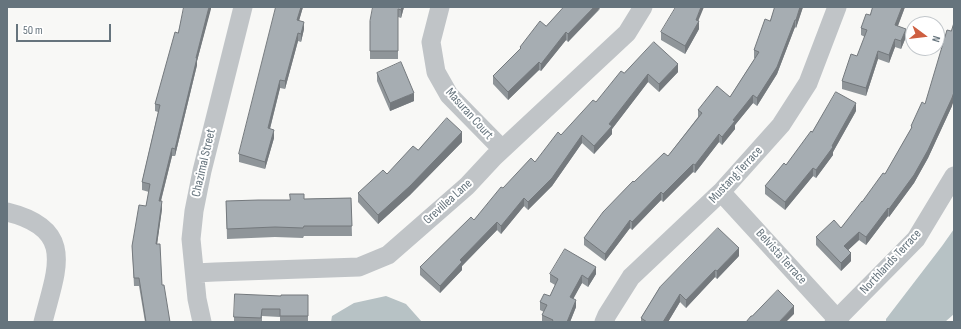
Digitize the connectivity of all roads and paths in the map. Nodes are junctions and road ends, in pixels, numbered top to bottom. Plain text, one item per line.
1 (243, 7) edge
2 (440, 7) edge
3 (643, 7) edge
4 (836, 7) edge
5 (502, 149) junction
6 (954, 176) edge
7 (722, 192) junction
8 (7, 212) edge
9 (195, 274) junction
10 (837, 321) edge
11 (43, 322) edge
12 (202, 322) edge
13 (604, 322) edge

1 - 9 street, Chazimal Street
2 - 5 street, Masuran Court
3 - 5 street, Grevillea Lane
4 - 7 street, Mustang Terrace
5 - 9 street, Grevillea Lane
6 - 10 street, Northlands Terrace
7 - 10 street, Belvista Terrace
7 - 13 street, Mustang Terrace
8 - 11 street
9 - 12 street, Chazimal Street

